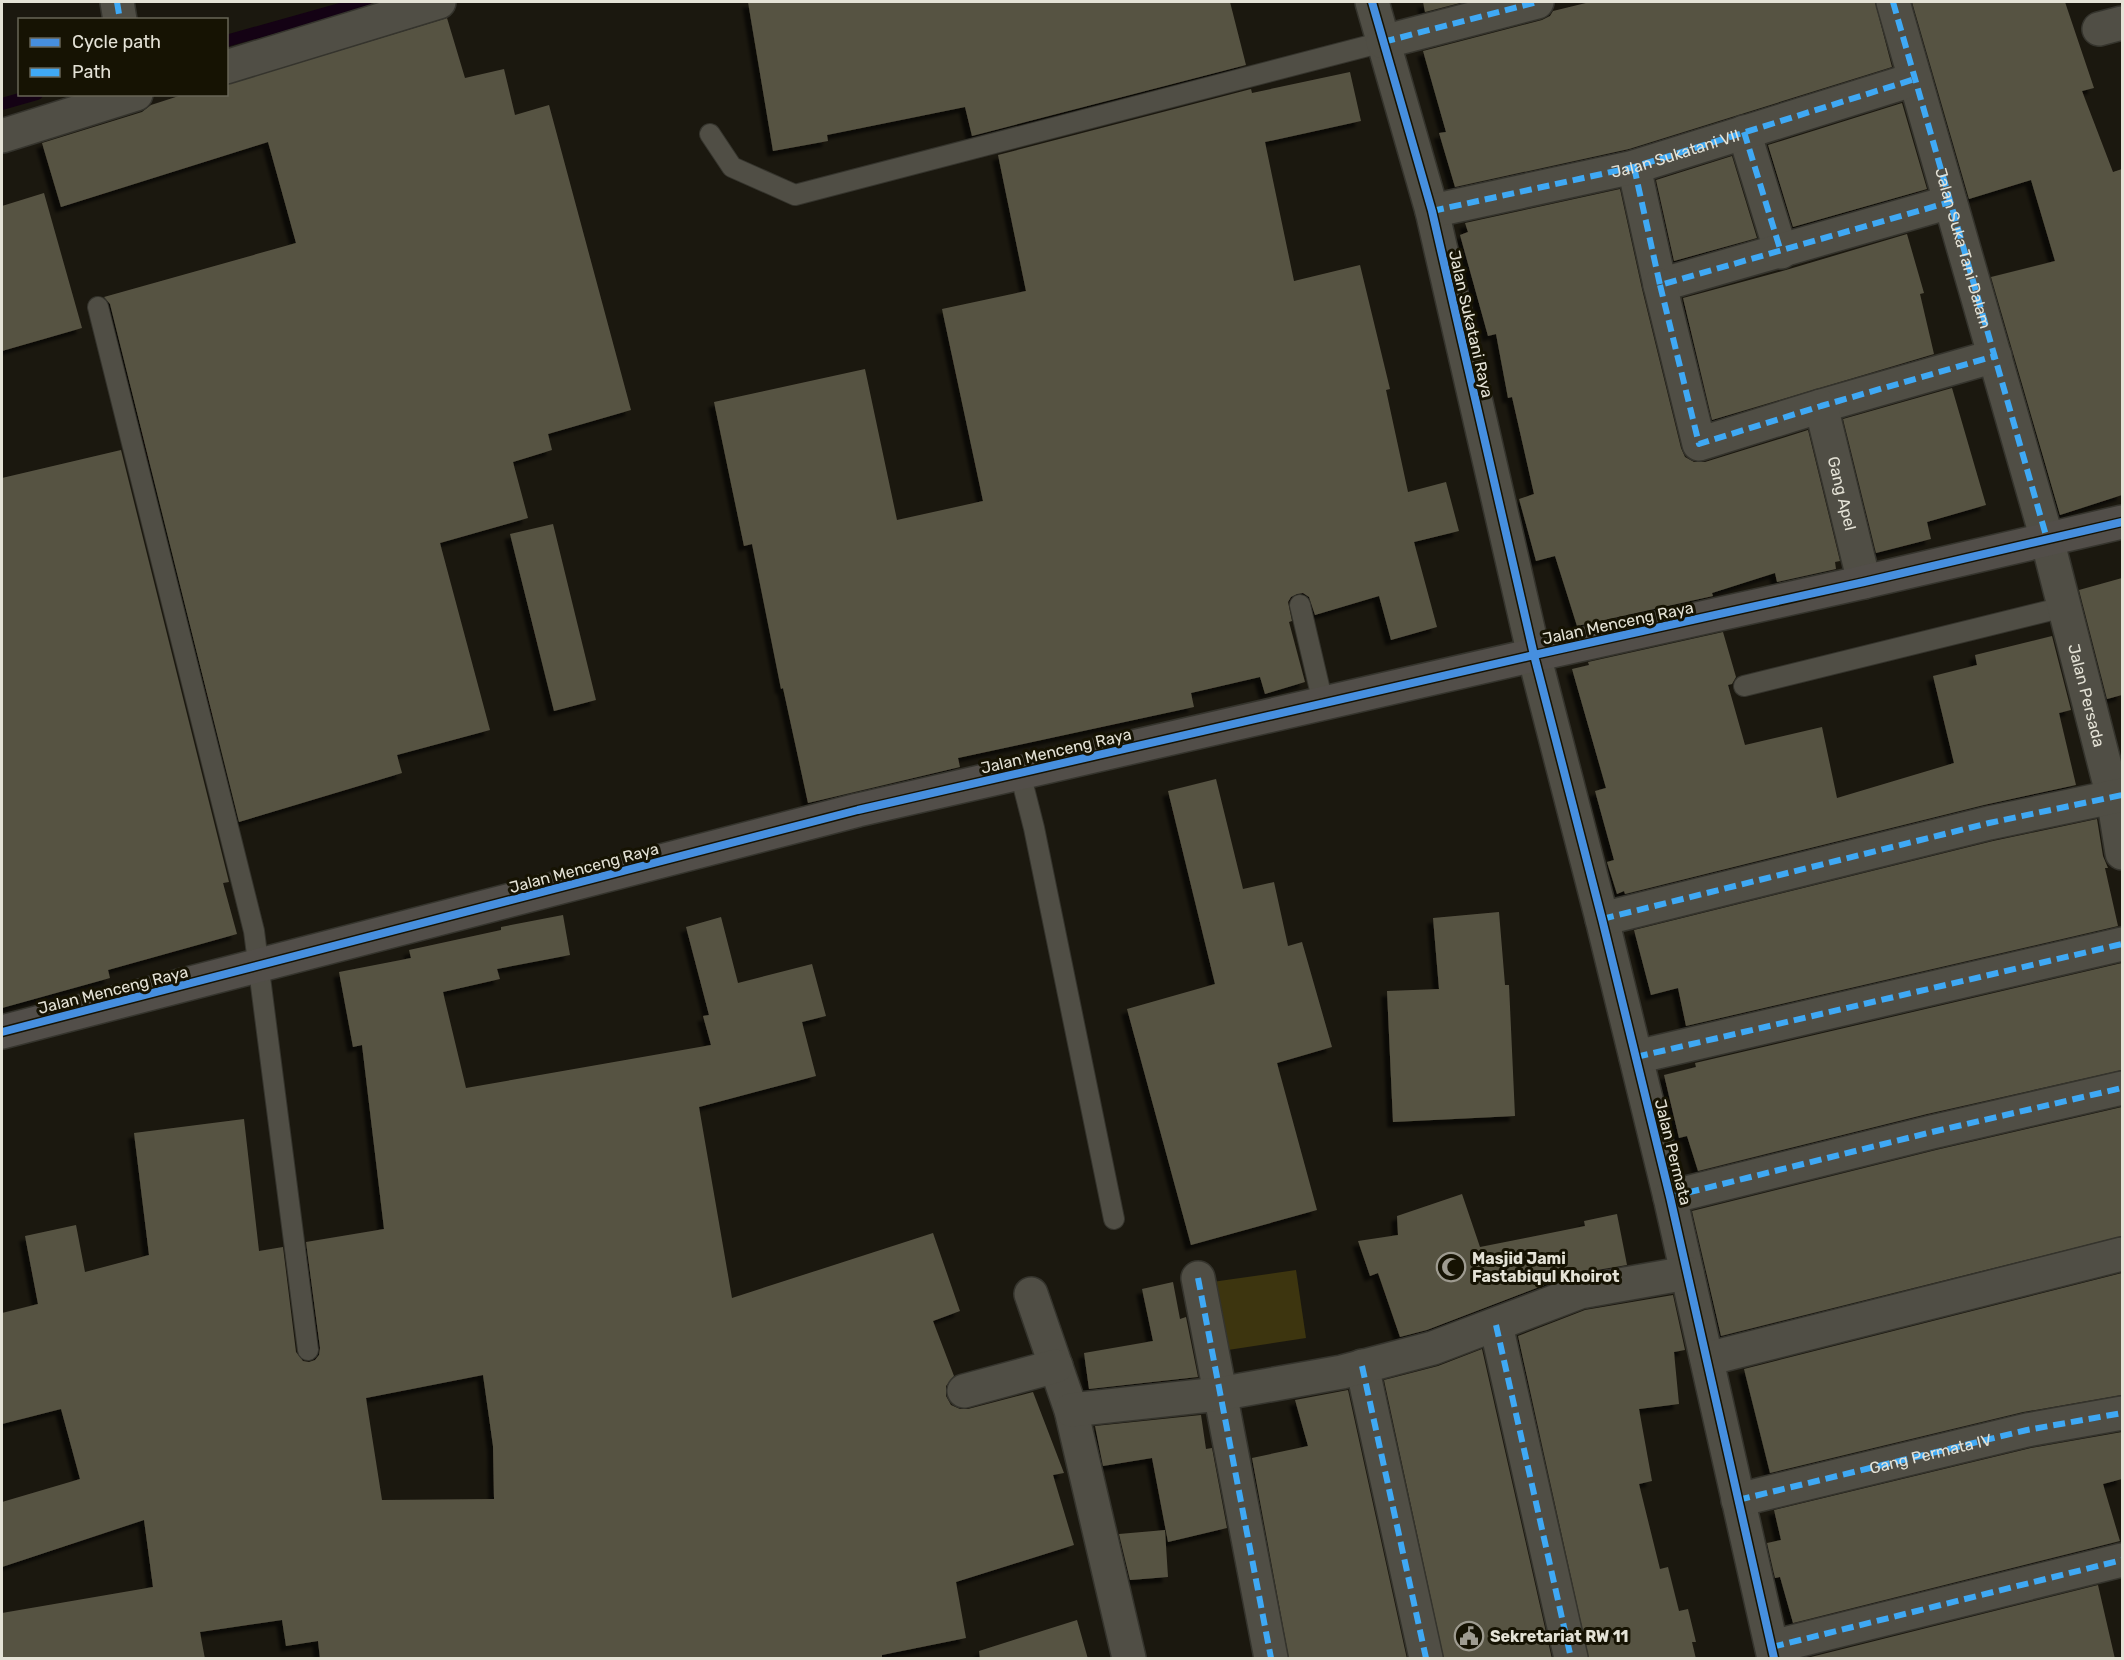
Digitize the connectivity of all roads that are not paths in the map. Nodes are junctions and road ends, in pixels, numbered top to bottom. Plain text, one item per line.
1 (117, 2) edge
2 (439, 2) edge
3 (1372, 2) edge
4 (1537, 2) edge
5 (1893, 2) edge
6 (120, 18) edge
7 (1383, 42) junction
8 (228, 66) edge
9 (1915, 79) junction
10 (131, 96) edge
11 (1744, 132) junction
12 (710, 134) dead end
13 (2, 136) edge
14 (1634, 167) junction
15 (1950, 202) junction
16 (1432, 211) junction
17 (1781, 252) junction
18 (1660, 285) junction
19 (98, 306) dead end
20 (1995, 356) junction
21 (1821, 406) junction
22 (2122, 522) edge
23 (2047, 539) junction
24 (1864, 582) junction
25 (1300, 606) dead end
26 (2064, 607) junction
27 (1534, 655) junction
28 (1744, 686) dead end
29 (1323, 703) junction
30 (1020, 773) junction
31 (2118, 796) edge
32 (2122, 854) edge
33 (1602, 919) junction
34 (2122, 944) edge
35 (258, 966) junction
36 (2, 1032) edge
37 (1636, 1056) junction
38 (2122, 1088) edge
39 (1670, 1197) junction
40 (1114, 1219) dead end
41 (2122, 1254) edge
42 (1687, 1273) junction
43 (1198, 1278) dead end
44 (1031, 1294) dead end
45 (1496, 1325) junction
46 (308, 1350) dead end
47 (1707, 1359) junction
48 (1056, 1366) junction
49 (1362, 1366) junction
50 (964, 1391) dead end
51 (1219, 1394) junction
52 (1071, 1410) junction
53 (2122, 1413) edge
54 (1738, 1500) junction
55 (2122, 1560) edge
56 (1773, 1653) edge
57 (1129, 1659) edge
58 (1271, 1659) edge
59 (1426, 1659) edge
60 (1571, 1659) edge

1 - 6 street
2 - 8 street
3 - 7 street, Jalan Sukatani Raya
4 - 7 street
5 - 9 street, Jalan Suka Tani Dalam
7 - 12 lane
7 - 16 street, Jalan Sukatani Raya
9 - 11 street, Jalan Sukatani VII
9 - 15 street, Jalan Suka Tani Dalam
10 - 13 street
11 - 14 street, Jalan Sukatani VII
11 - 17 street
14 - 16 street, Jalan Sukatani VII
14 - 18 street
15 - 17 street
15 - 20 street, Jalan Suka Tani Dalam
16 - 27 street, Jalan Sukatani Raya
17 - 18 street
18 - 21 street
19 - 35 lane
20 - 21 street
20 - 23 street, Jalan Suka Tani Dalam
21 - 24 street, Gang Apel
22 - 23 street, Jalan Menceng Raya
23 - 24 street, Jalan Menceng Raya
23 - 26 street, Jalan Persada
24 - 27 street, Jalan Menceng Raya
25 - 29 lane
26 - 28 lane
26 - 31 street, Jalan Persada
27 - 29 street, Jalan Menceng Raya
27 - 33 street, Jalan Permata
29 - 30 street, Jalan Menceng Raya
30 - 35 street, Jalan Menceng Raya
30 - 40 lane
31 - 32 street, Jalan Persada
31 - 33 street
33 - 37 street, Jalan Permata
34 - 37 street
35 - 36 street, Jalan Menceng Raya
35 - 46 lane
37 - 39 street, Jalan Permata
38 - 39 street
39 - 42 street, Jalan Permata
41 - 47 street
42 - 45 street
42 - 47 street, Jalan Permata
43 - 51 street
44 - 48 street
45 - 49 street
45 - 60 street
47 - 54 street, Jalan Permata
48 - 50 street
48 - 52 street
49 - 51 street
49 - 59 street
51 - 52 street
51 - 58 street
52 - 57 street
53 - 54 street, Gang Permata IV
54 - 56 street, Jalan Permata
55 - 56 street

